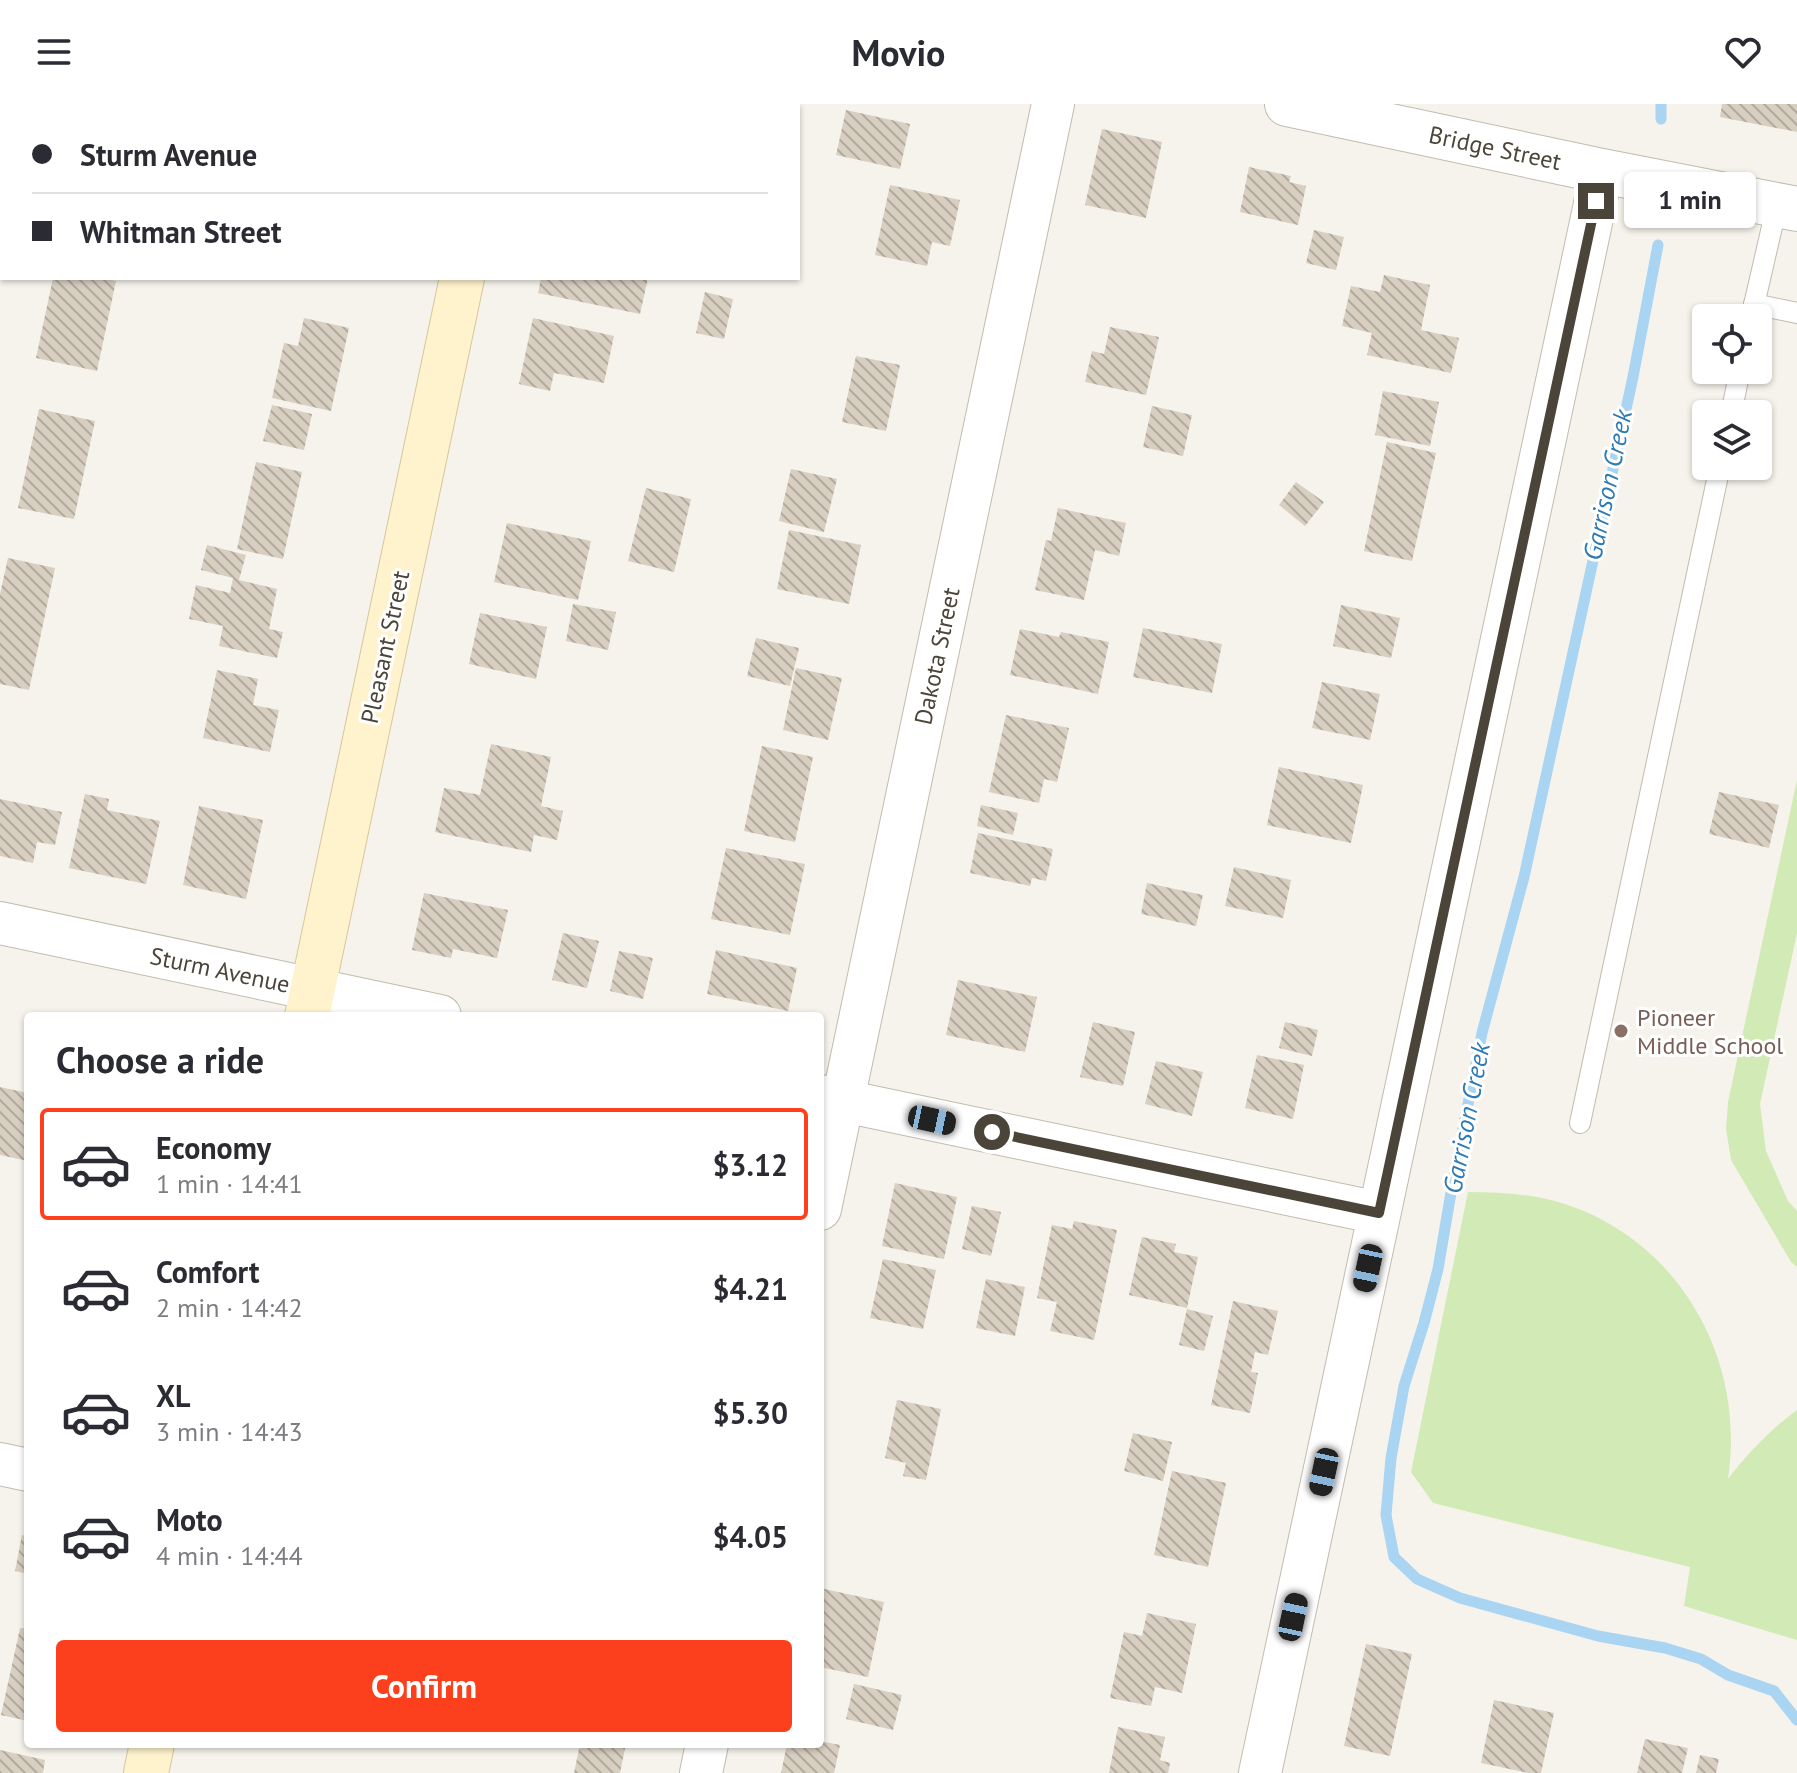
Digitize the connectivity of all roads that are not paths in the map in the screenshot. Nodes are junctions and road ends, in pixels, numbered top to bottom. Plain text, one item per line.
1 (1053, 104) edge
2 (1287, 104) edge
3 (1602, 171) junction
4 (1787, 207) edge
5 (462, 280) edge
6 (1755, 304) edge
7 (1772, 312) edge
8 (1797, 313) edge
9 (1717, 480) edge
10 (0, 923) edge
11 (310, 1003) edge
12 (400, 1012) edge
13 (831, 1099) edge
14 (1580, 1123) dead end
15 (824, 1169) edge
16 (1379, 1213) junction
17 (0, 1464) edge
18 (24, 1469) edge
19 (151, 1748) edge
20 (706, 1748) edge
21 (146, 1773) edge
22 (701, 1773) edge
23 (1260, 1773) edge

1 - 13 street, Dakota Street
2 - 3 street, Bridge Street
3 - 4 street, Bridge Street
3 - 16 street
4 - 6 lane
5 - 11 main road, Pleasant Street
7 - 8 lane
9 - 14 lane
10 - 11 street, Sturm Avenue
11 - 12 street, Sturm Avenue
13 - 15 street, Dakota Street
13 - 16 street
16 - 23 street
17 - 18 street
19 - 21 main road
20 - 22 street

